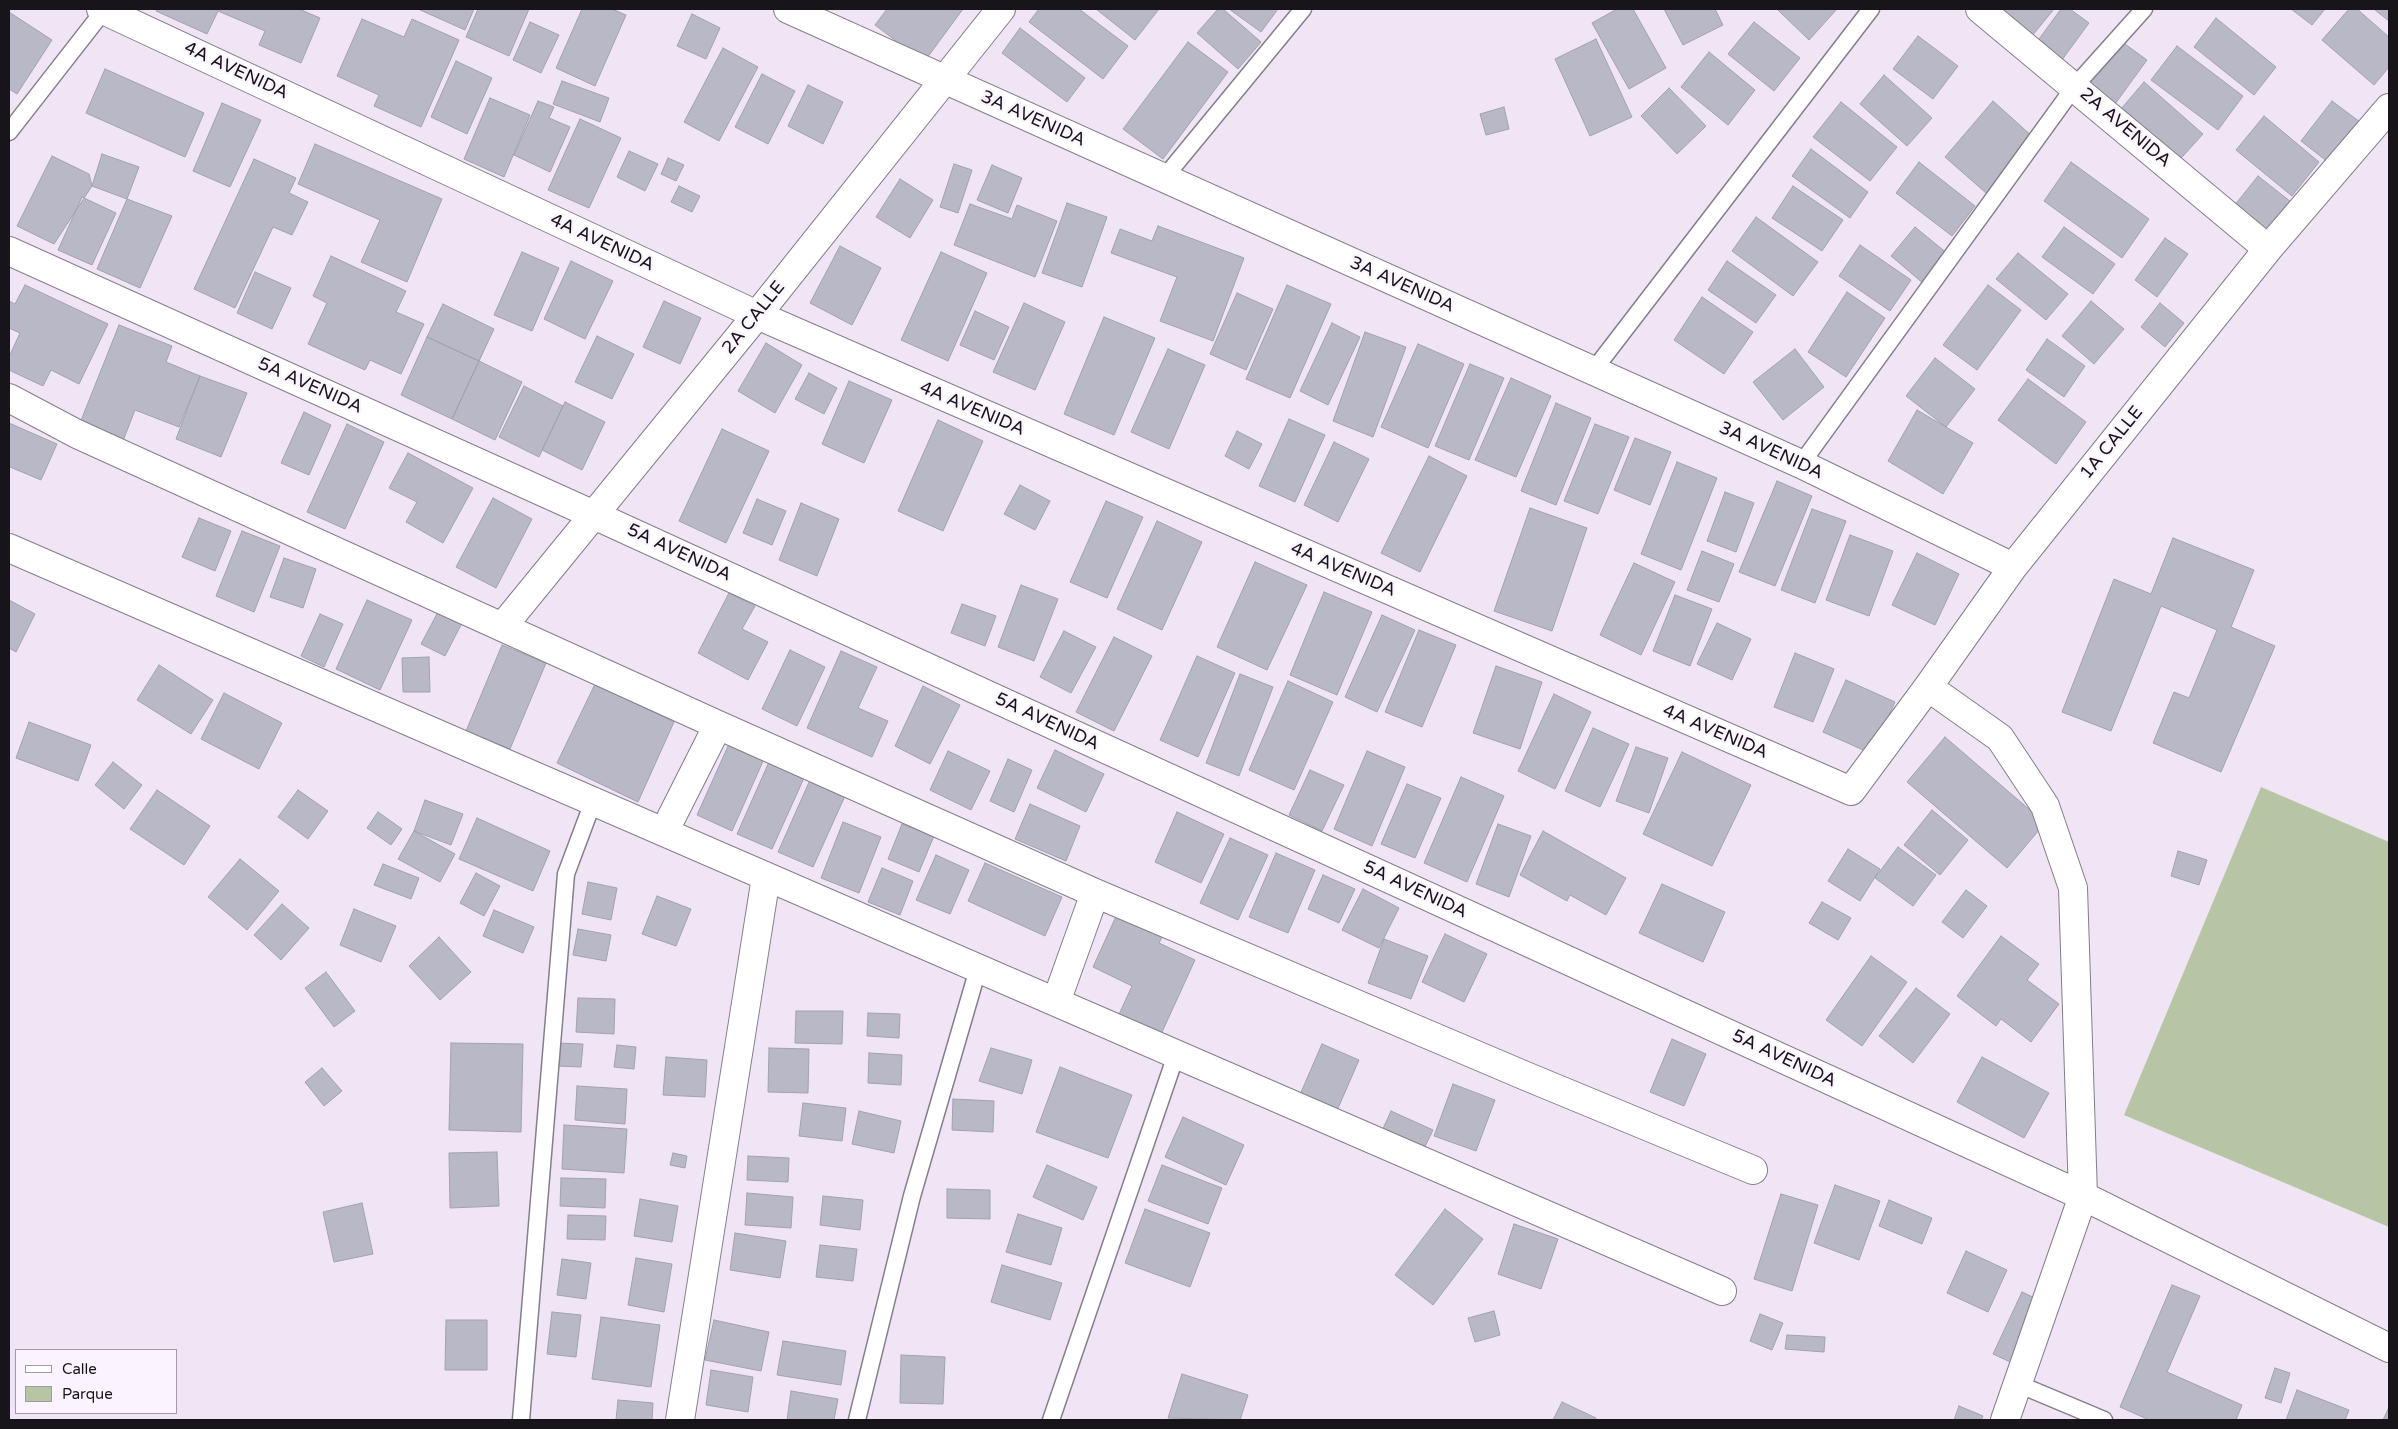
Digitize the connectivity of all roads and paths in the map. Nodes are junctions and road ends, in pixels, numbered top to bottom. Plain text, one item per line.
1 (104, 9) edge
2 (788, 9) edge
3 (1001, 9) edge
4 (1303, 9) edge
5 (1871, 9) edge
6 (1980, 9) edge
7 (2144, 9) edge
8 (944, 78) junction
9 (2075, 86) junction
10 (2389, 108) edge
11 (9, 132) edge
12 (1164, 178) junction
13 (2268, 249) junction
14 (9, 251) edge
15 (757, 315) junction
16 (1593, 371) junction
17 (9, 398) edge
18 (1801, 464) junction
19 (594, 514) junction
20 (9, 548) edge
21 (2012, 567) junction
22 (504, 626) junction
23 (1928, 686) junction
24 (718, 725) junction
25 (1850, 791) joint
26 (593, 802) junction
27 (664, 832) junction
28 (766, 877) junction
29 (1095, 892) junction
30 (978, 969) junction
31 (1056, 1002) junction
32 (1176, 1054) junction
33 (1753, 1170) dead end
34 (2083, 1196) junction
35 (1722, 1291) dead end
36 (2389, 1348) edge
37 (2018, 1384) junction
38 (521, 1420) edge
39 (680, 1420) edge
40 (857, 1420) edge
41 (1051, 1420) edge
42 (2005, 1420) edge
43 (2104, 1420) edge

1 - 11 lane
1 - 15 street, 4A AVENIDA
2 - 8 street, 3A AVENIDA
3 - 8 street, 2A CALLE
4 - 12 lane
5 - 16 lane
6 - 9 street, 2A AVENIDA
7 - 9 lane
8 - 12 street, 3A AVENIDA
8 - 15 street, 2A CALLE
9 - 13 street, 2A AVENIDA
9 - 18 lane
10 - 13 street, 1A CALLE
12 - 16 street, 3A AVENIDA
13 - 21 street, 1A CALLE
14 - 19 street, 5A AVENIDA
15 - 19 street, 2A CALLE
15 - 25 street, 4A AVENIDA
16 - 18 street, 3A AVENIDA
17 - 22 street
18 - 21 street, 3A AVENIDA
19 - 22 street, 2A CALLE
19 - 34 street, 5A AVENIDA
20 - 26 street
21 - 23 street, 1A CALLE
22 - 24 street
23 - 25 street, 1A CALLE
23 - 34 street
24 - 27 street
24 - 29 street
26 - 27 street
26 - 38 lane
27 - 28 street
28 - 30 street
28 - 39 street
29 - 31 street
29 - 33 street
30 - 31 street
30 - 40 lane
31 - 32 street
32 - 35 street
32 - 41 lane
34 - 36 street, 5A AVENIDA
34 - 37 street
37 - 42 street
37 - 43 lane

